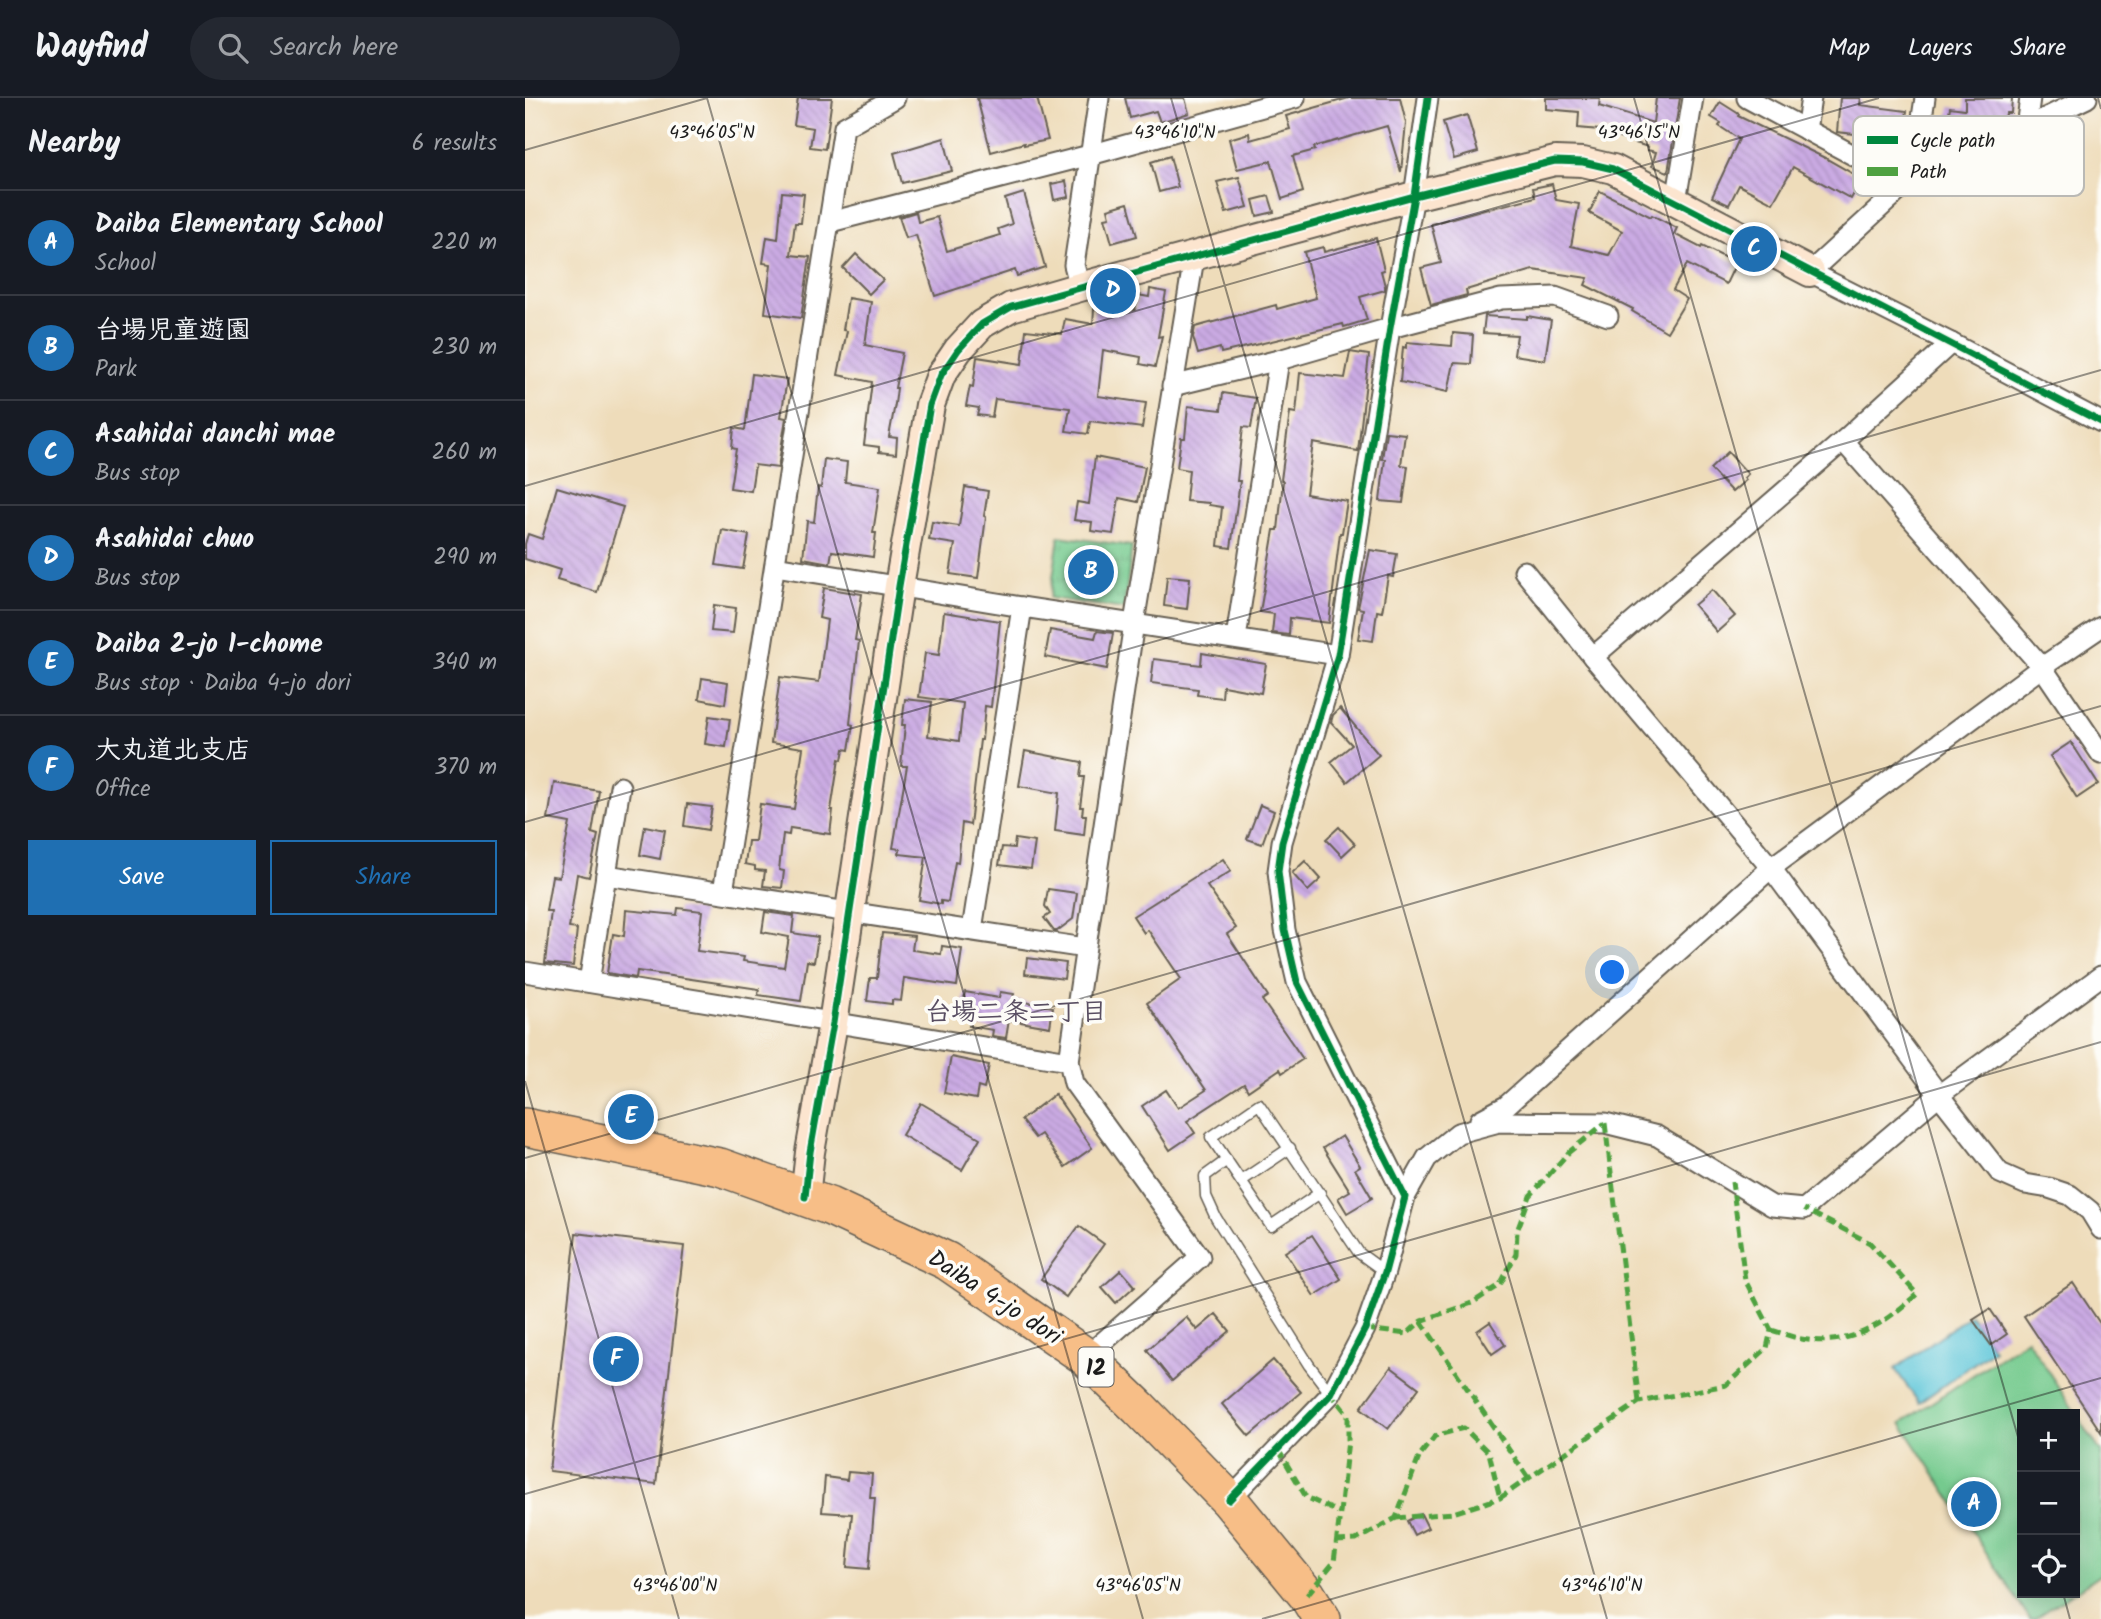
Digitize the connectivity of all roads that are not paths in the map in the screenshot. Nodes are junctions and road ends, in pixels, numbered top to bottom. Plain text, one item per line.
1 (895, 98) edge
2 (1099, 98) edge
3 (1295, 98) edge
4 (1428, 98) edge
5 (1693, 98) edge
6 (1747, 98) edge
7 (1811, 98) edge
8 (1926, 98) edge
9 (2030, 98) edge
10 (2087, 98) edge
11 (1923, 116) edge
12 (2028, 116) edge
13 (2049, 116) edge
14 (1806, 130) junction
15 (1853, 151) edge
16 (1090, 155) junction
17 (1414, 196) junction
18 (1892, 196) edge
19 (1676, 201) junction
20 (830, 222) junction
21 (1193, 258) junction
22 (1810, 272) junction
23 (1080, 287) junction
24 (1608, 316) dead end
25 (1390, 328) junction
26 (1951, 343) junction
27 (1279, 360) junction
28 (1172, 386) junction
29 (2101, 422) edge
30 (1843, 441) junction
31 (775, 566) junction
32 (1524, 571) dead end
33 (899, 586) junction
34 (1022, 607) junction
35 (1134, 623) junction
36 (2101, 626) edge
37 (1235, 638) junction
38 (1338, 655) junction
39 (1593, 657) junction
40 (2042, 667) junction
41 (2101, 754) edge
42 (620, 787) dead end
43 (1771, 868) junction
44 (606, 875) junction
45 (723, 892) junction
46 (849, 911) junction
47 (972, 930) junction
48 (1085, 948) junction
49 (525, 972) edge
50 (2101, 976) edge
51 (589, 982) junction
52 (833, 1023) junction
53 (1069, 1061) junction
54 (1940, 1095) junction
55 (525, 1127) edge
56 (1458, 1133) junction
57 (1290, 1148) junction
58 (1227, 1160) junction
59 (1241, 1181) junction
60 (1320, 1193) junction
61 (806, 1197) junction
62 (1405, 1197) junction
63 (2101, 1228) edge
64 (1385, 1272) junction
65 (1086, 1357) junction
66 (1331, 1394) junction
67 (1229, 1500) junction
68 (1322, 1619) edge

1 - 20 street
2 - 16 street
3 - 16 street
4 - 17 street
5 - 19 street
6 - 14 street
7 - 14 street
8 - 11 street
9 - 12 street
10 - 13 street
14 - 15 street
16 - 20 street
16 - 23 street
17 - 19 street
17 - 21 street
17 - 25 street
18 - 22 street
19 - 22 street
20 - 31 street
21 - 23 street
21 - 28 street
22 - 26 street
23 - 33 street
24 - 25 street
25 - 27 street
25 - 38 street
26 - 29 street
26 - 30 street
27 - 28 street
27 - 37 street
28 - 35 street
30 - 39 street
30 - 40 street
31 - 33 street
31 - 45 street
32 - 39 street
33 - 34 street
33 - 46 street
34 - 35 street
34 - 47 street
35 - 37 street
35 - 48 street
36 - 40 street
37 - 38 street
38 - 62 street
39 - 43 street
40 - 41 street
40 - 43 street
42 - 44 street
43 - 54 street
43 - 56 street
44 - 45 street
44 - 51 street
45 - 46 street
46 - 47 street
46 - 52 street
47 - 48 street
48 - 53 street
49 - 51 street
50 - 54 street
51 - 52 street
52 - 53 street
52 - 61 street
53 - 65 street
54 - 56 street
54 - 63 street
55 - 61 highway, Daiba 4-jo dori / 12
56 - 62 street
57 - 58 lane
57 - 59 lane
57 - 60 lane
58 - 59 lane
58 - 66 lane
59 - 60 lane
60 - 64 lane
61 - 65 highway, Daiba 4-jo dori / 12
62 - 64 street
64 - 66 street
65 - 67 highway, Daiba 4-jo dori / 12
66 - 67 street
67 - 68 highway, Daiba 4-jo dori / 12

